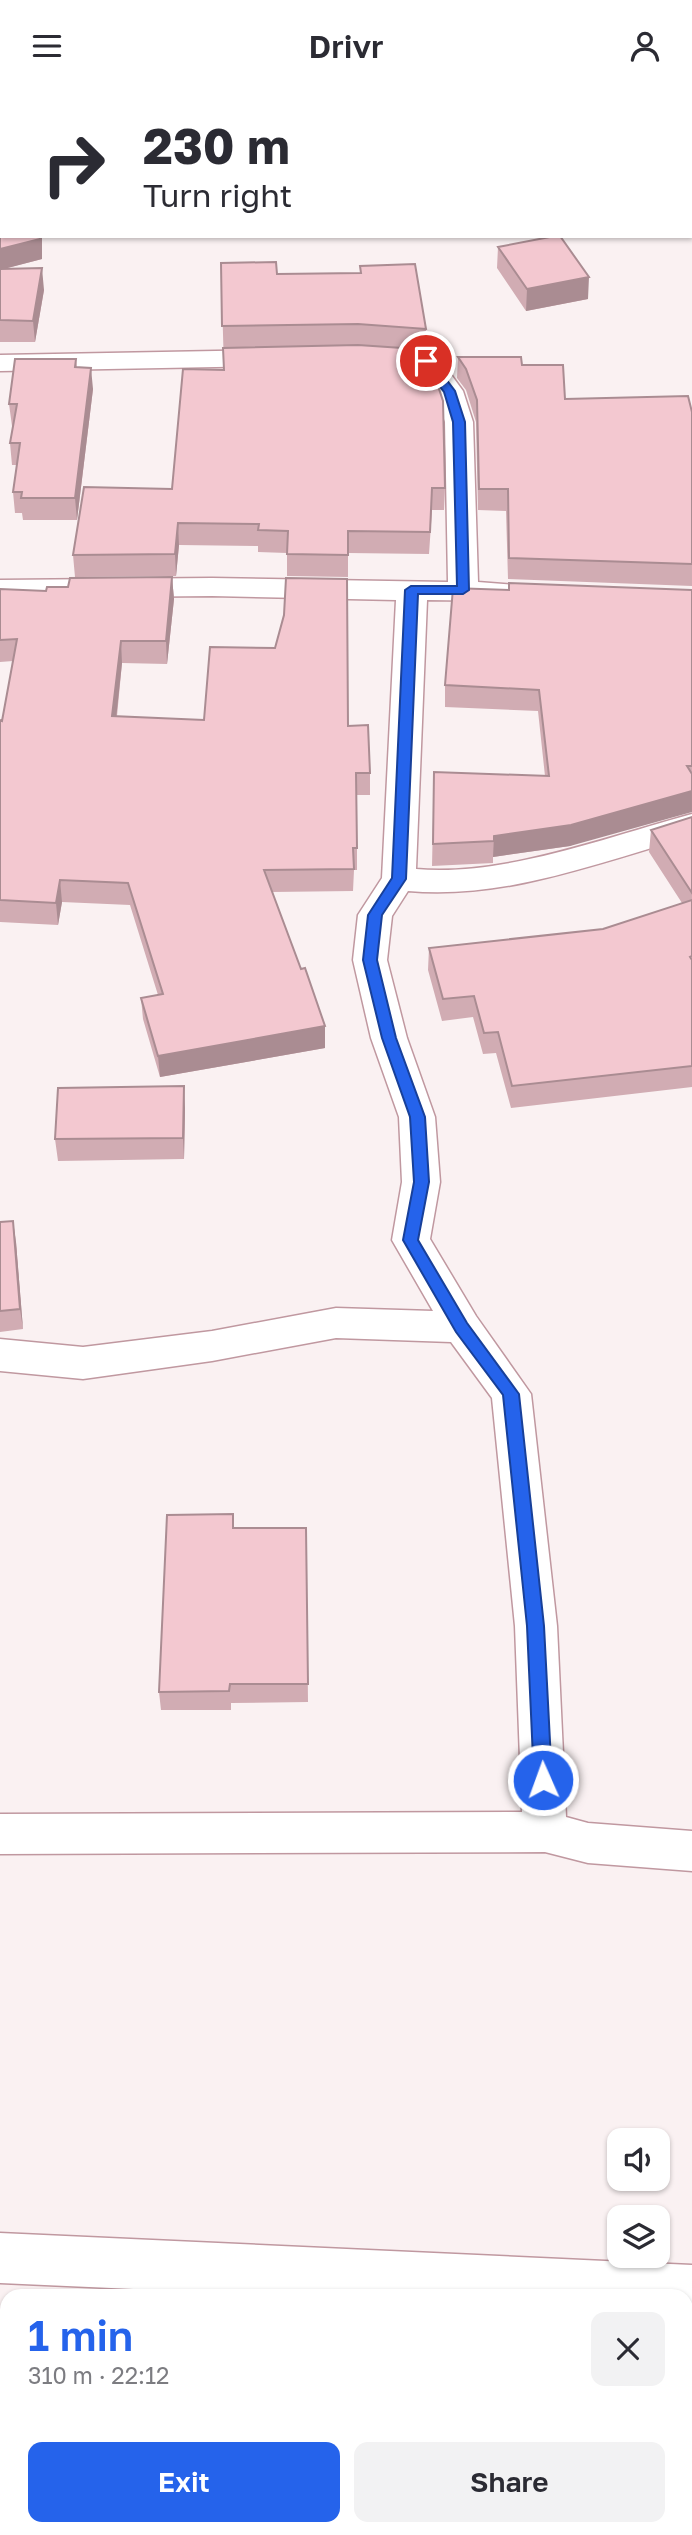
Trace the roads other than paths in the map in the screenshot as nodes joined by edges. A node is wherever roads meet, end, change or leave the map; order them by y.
1 (344, 356) edge
2 (303, 357) edge
3 (0, 363) edge
4 (411, 590) junction
5 (463, 590) junction
6 (530, 593) edge
7 (2, 598) edge
8 (692, 825) edge
9 (399, 879) junction
10 (461, 1328) junction
11 (0, 1355) edge
12 (545, 1832) junction
13 (0, 1834) edge
14 (692, 1851) edge
15 (0, 2258) edge
16 (670, 2289) edge

1 - 5 main road
2 - 3 main road
4 - 5 main road
4 - 7 main road
4 - 9 main road
5 - 6 main road
8 - 9 main road
9 - 10 main road
10 - 11 main road
10 - 12 main road
12 - 13 main road
12 - 14 main road
15 - 16 main road

